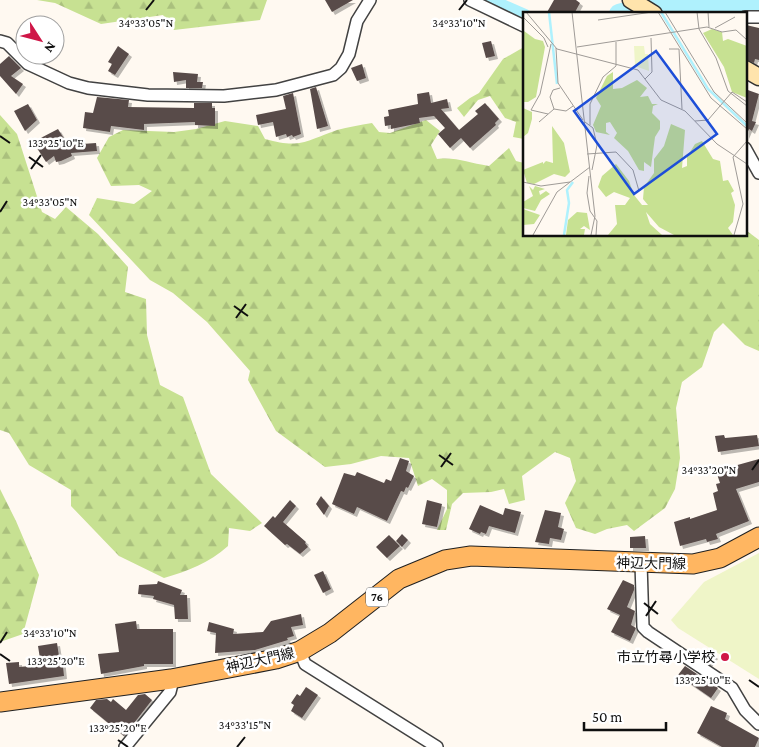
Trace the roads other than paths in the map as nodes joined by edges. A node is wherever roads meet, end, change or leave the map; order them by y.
1 (370, 0) edge
2 (470, 0) edge
3 (746, 17) edge
4 (759, 17) edge
5 (523, 26) edge
6 (0, 41) edge
7 (746, 70) edge
8 (759, 77) edge
9 (746, 150) edge
10 (759, 173) edge
11 (759, 537) edge
12 (641, 563) junction
13 (300, 651) junction
14 (172, 679) junction
15 (0, 702) edge
16 (759, 724) edge
17 (125, 747) edge
18 (437, 747) edge

1 - 6 street
2 - 5 street
3 - 4 street
7 - 8 main road
9 - 10 street
11 - 12 main road, 神辺大門線 / 76
12 - 13 main road, 神辺大門線 / 76
12 - 16 street
13 - 14 main road, 神辺大門線 / 76
13 - 18 street
14 - 15 main road, 神辺大門線 / 76
14 - 17 street

